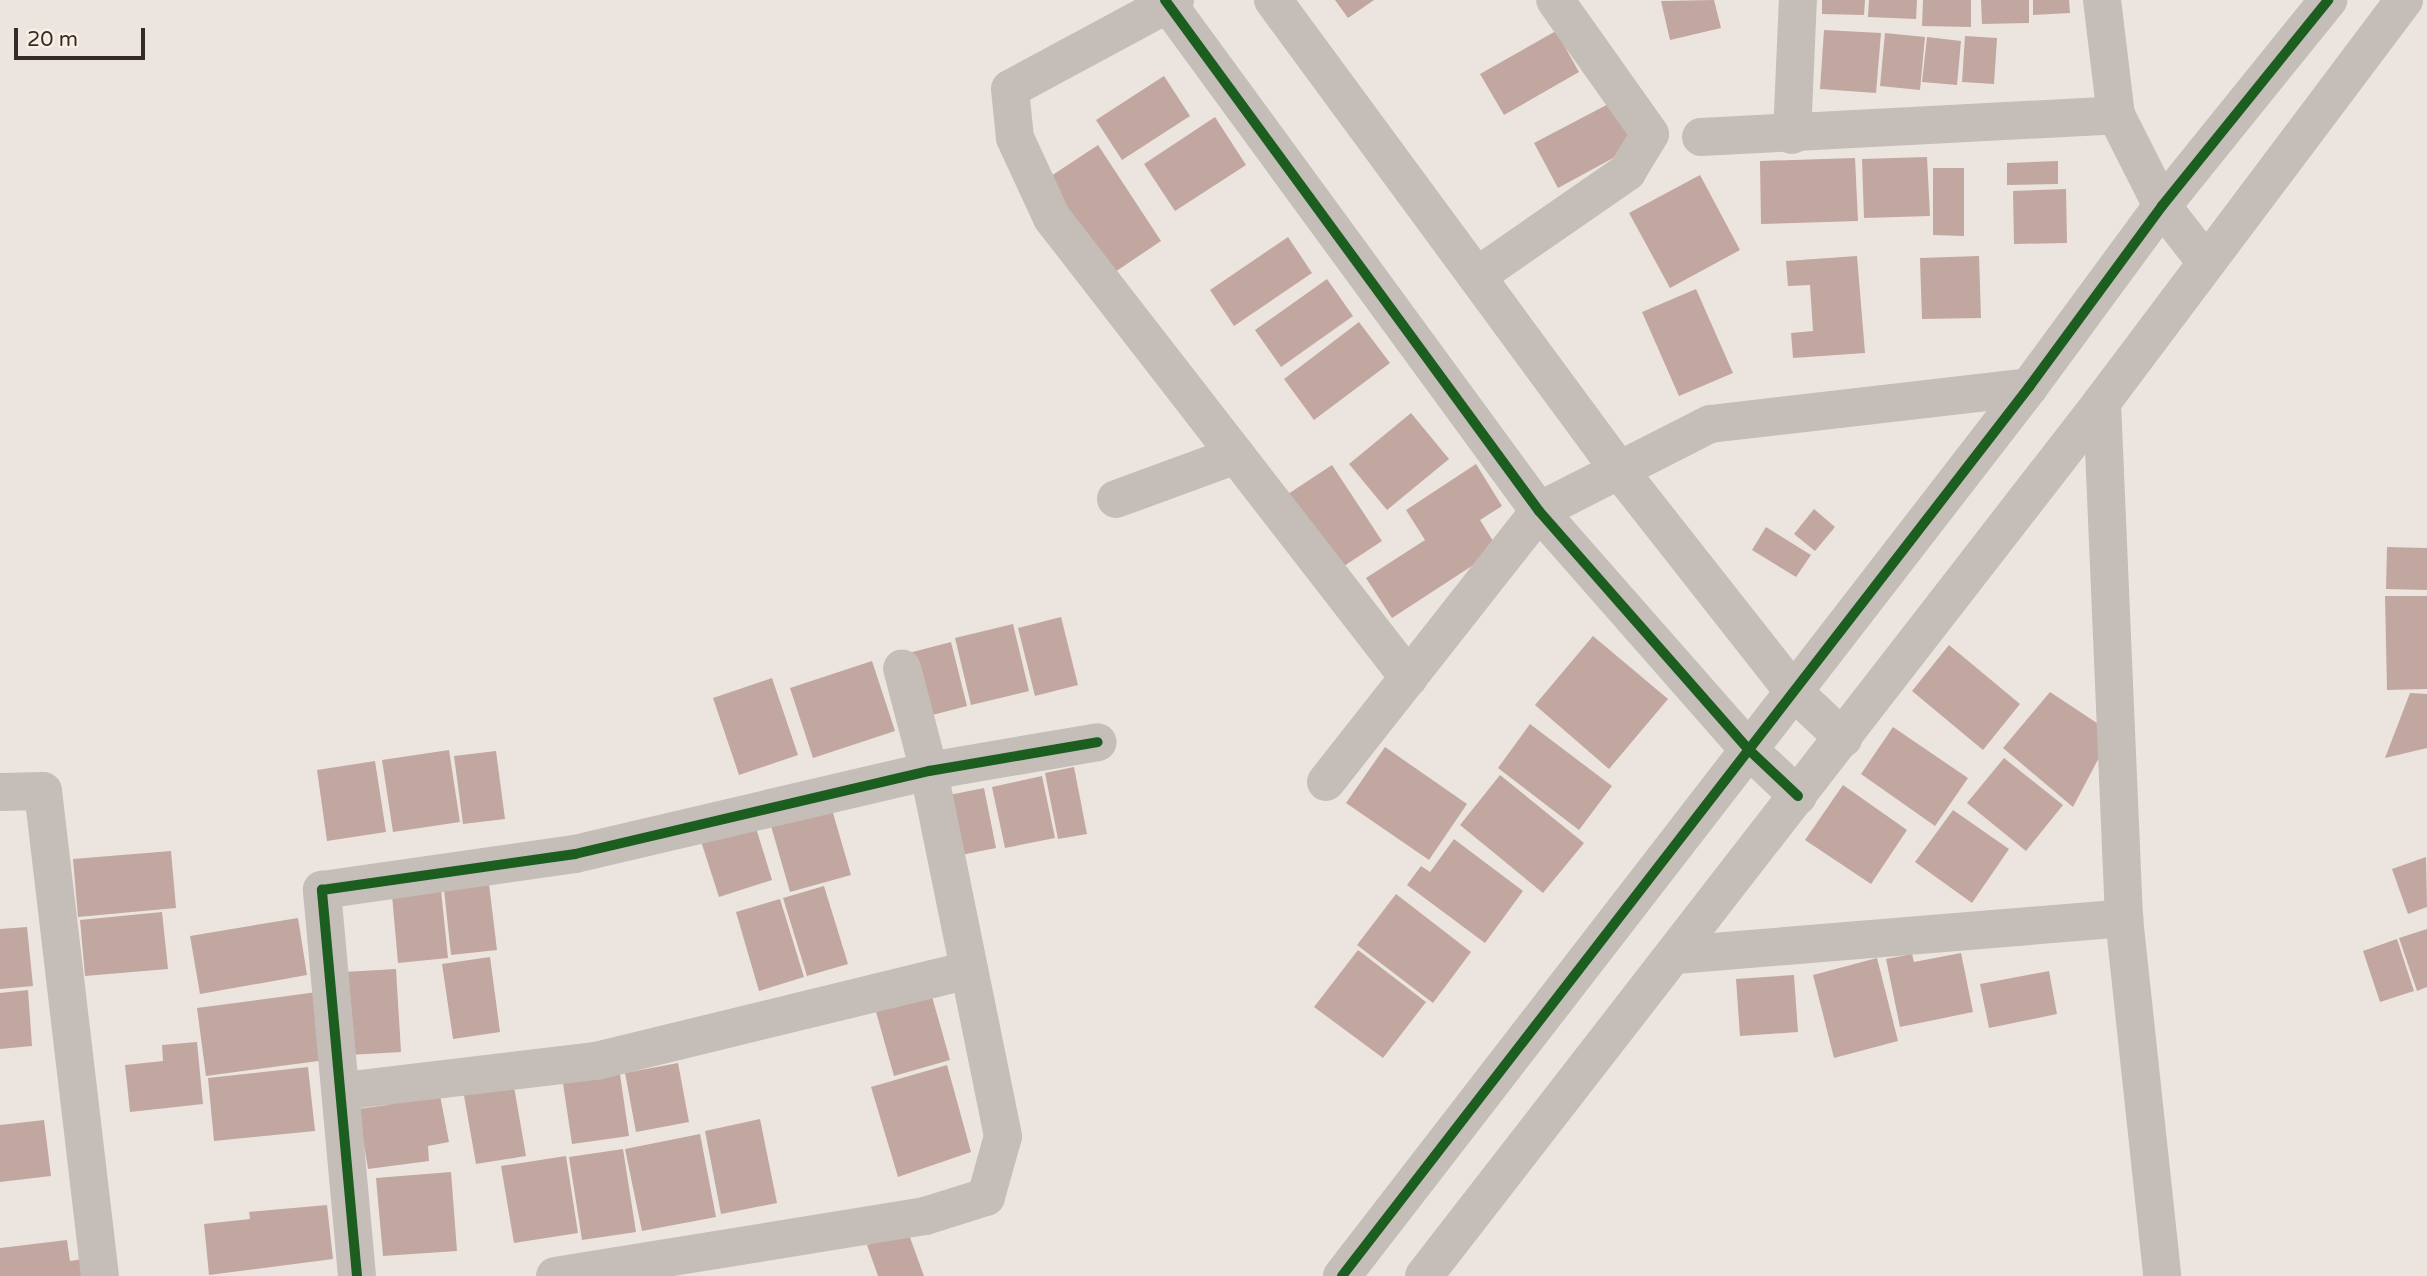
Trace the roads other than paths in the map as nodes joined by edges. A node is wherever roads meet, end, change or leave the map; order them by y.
1 (1273, 0) edge
2 (1555, 0) edge
3 (1798, 0) edge
4 (2102, 0) edge
5 (2328, 0) edge
6 (2404, 0) edge
7 (1170, 1) edge
8 (2116, 115) junction
9 (1792, 135) junction
10 (1701, 137) dead end
11 (2162, 206) junction
12 (2205, 261) junction
13 (1476, 276) junction
14 (2029, 387) junction
15 (2102, 402) junction
16 (1236, 455) junction
17 (1619, 470) junction
18 (1116, 499) dead end
19 (1539, 510) junction
20 (902, 668) dead end
21 (1409, 678) junction
22 (1794, 691) junction
23 (1843, 738) junction
24 (1098, 743) dead end
25 (1747, 748) junction
26 (929, 771) junction
27 (1326, 782) dead end
28 (0, 792) edge
29 (1798, 796) junction
30 (2124, 918) junction
31 (1676, 955) junction
32 (969, 970) junction
33 (343, 1091) junction
34 (100, 1276) edge
35 (357, 1276) edge
36 (555, 1276) edge
37 (1342, 1276) edge
38 (1424, 1276) edge
39 (2162, 1276) edge

1 - 13 street
2 - 13 street
3 - 9 street
4 - 8 street
5 - 11 street
6 - 12 street
7 - 16 street
7 - 19 street
8 - 9 street
8 - 11 street
9 - 10 street
11 - 12 street
11 - 14 street
12 - 15 street
13 - 17 street
14 - 17 street
14 - 22 street
15 - 23 street
15 - 30 street
16 - 18 street
16 - 21 street
17 - 19 street
17 - 22 street
19 - 21 street
19 - 25 street
20 - 26 street
21 - 27 street
22 - 23 street
22 - 25 street
23 - 29 street
24 - 26 street
25 - 29 street
25 - 37 street
26 - 32 street
26 - 33 street
28 - 34 street
29 - 31 street
30 - 31 street
30 - 39 street
31 - 38 street
32 - 33 street
32 - 36 street
33 - 35 street

